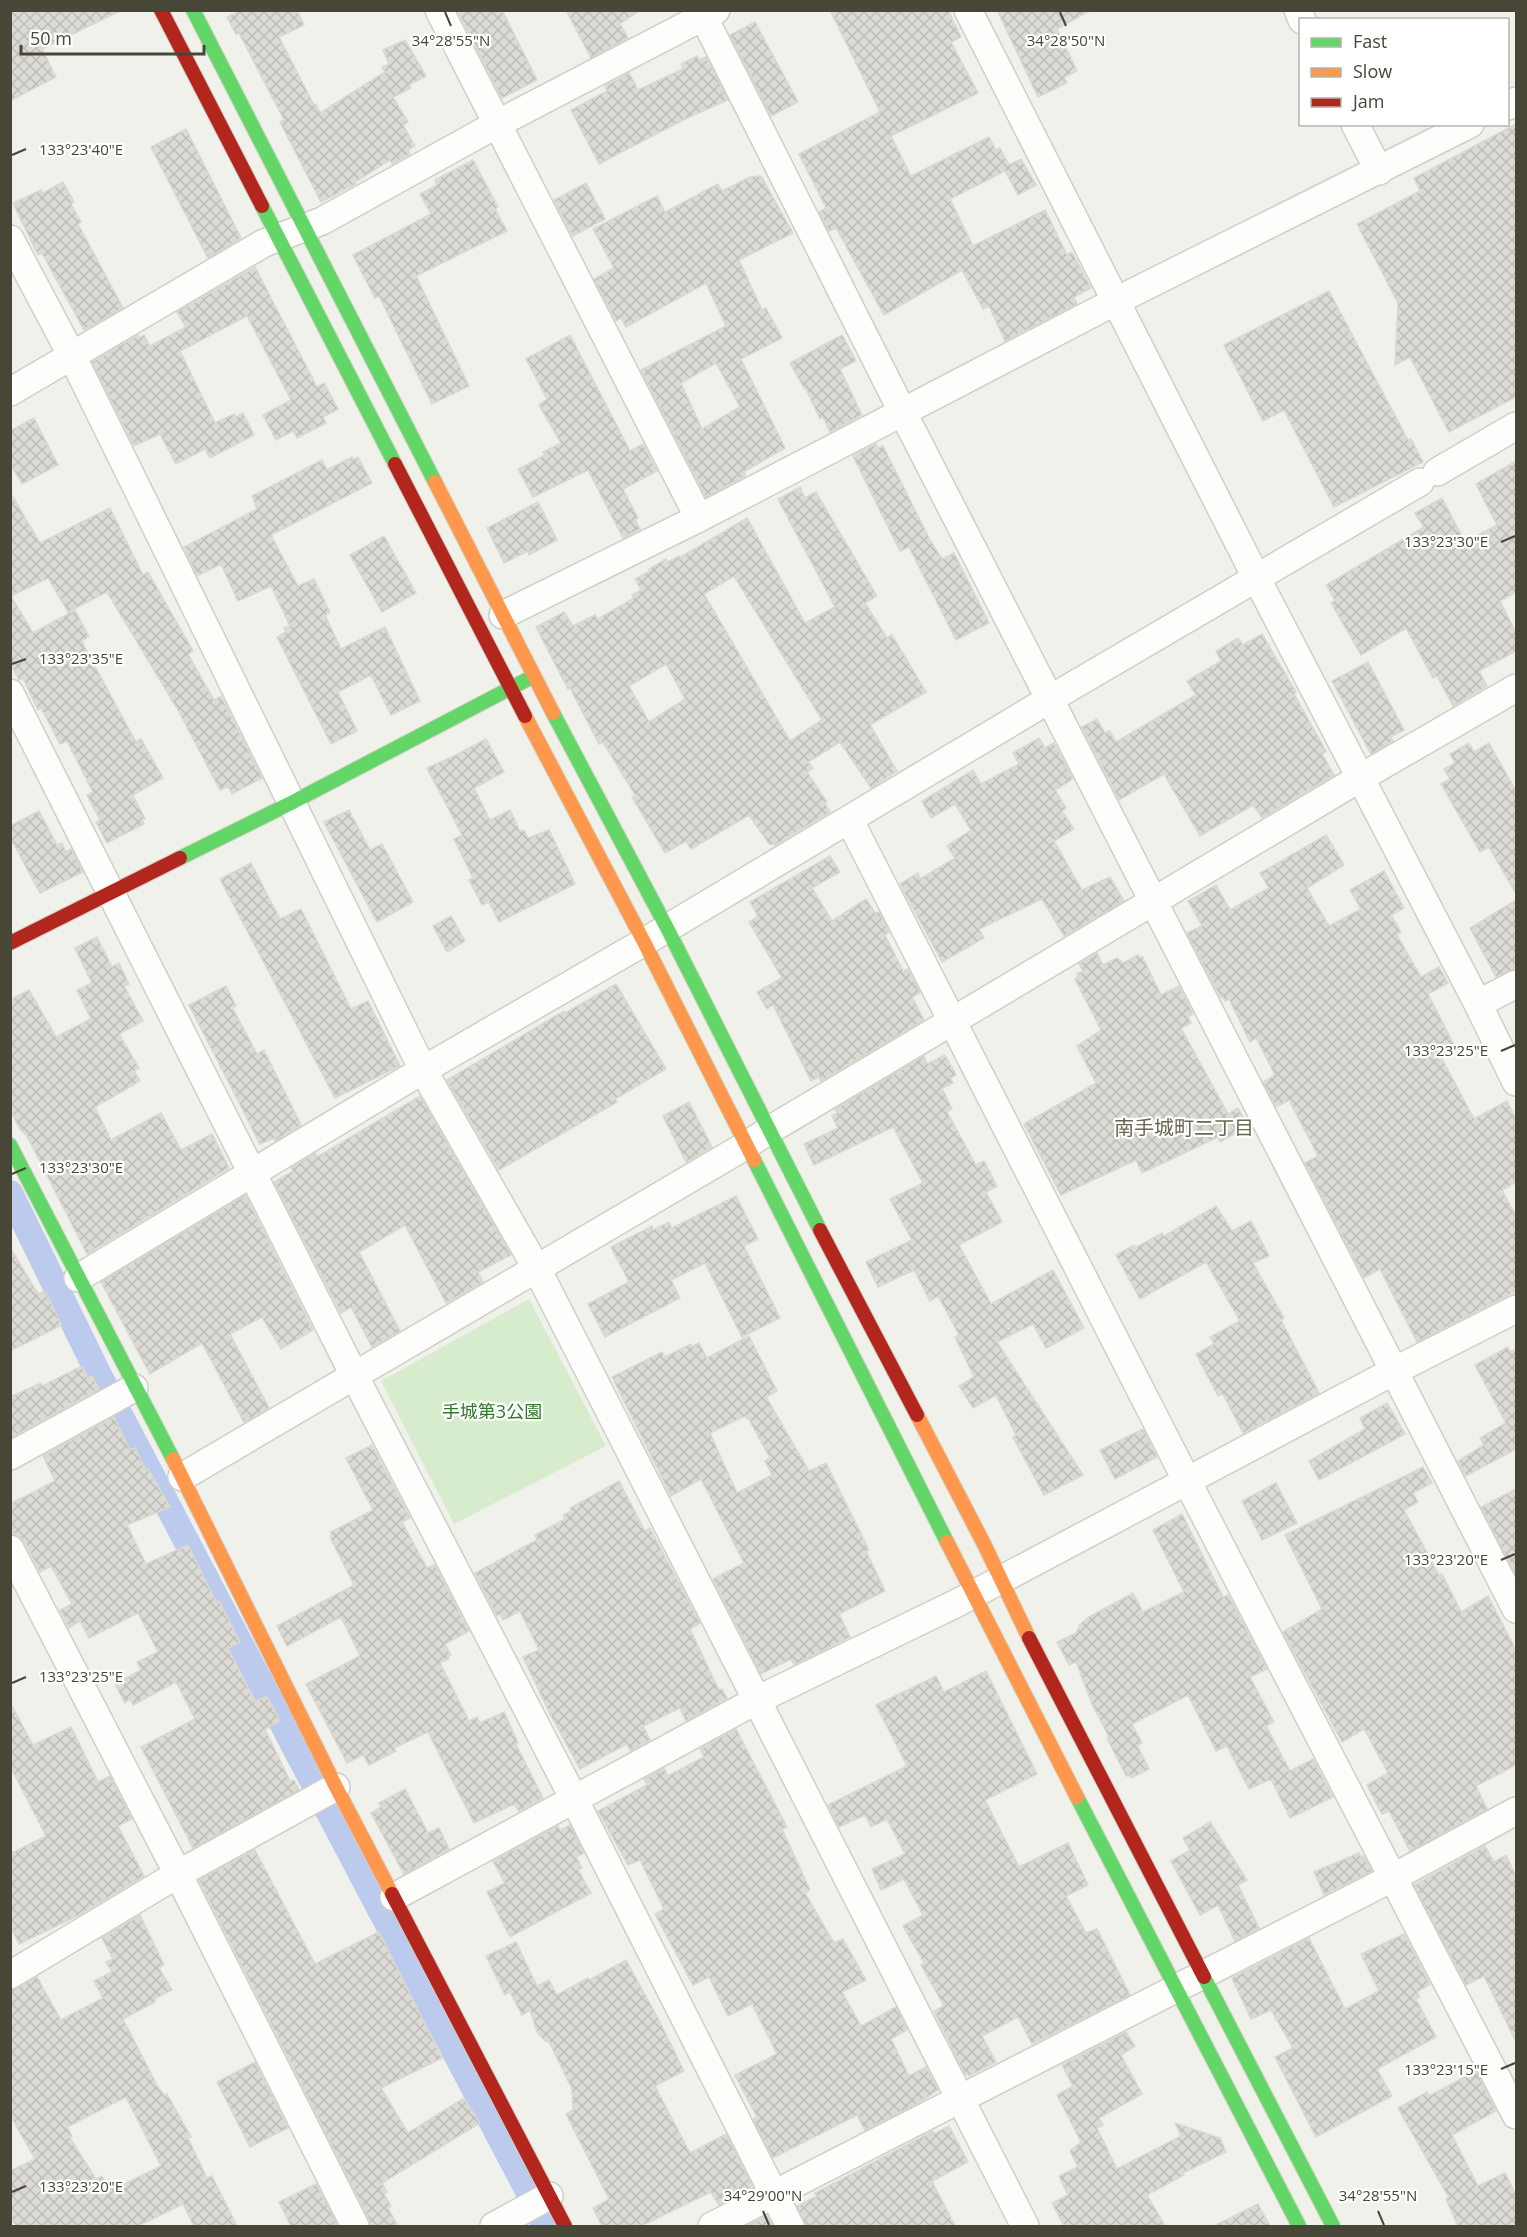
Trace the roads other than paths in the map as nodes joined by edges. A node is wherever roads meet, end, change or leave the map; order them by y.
1 (161, 10) edge
2 (193, 10) edge
3 (439, 10) edge
4 (968, 10) edge
5 (707, 13) edge
6 (497, 124) junction
7 (1356, 126) edge
8 (1466, 126) edge
9 (1379, 171) junction
10 (305, 229) junction
11 (278, 239) junction
12 (10, 240) edge
13 (1116, 301) junction
14 (72, 356) junction
15 (10, 392) edge
16 (903, 411) junction
17 (1516, 426) edge
18 (699, 518) junction
19 (1257, 579) junction
20 (503, 615) junction
21 (534, 676) junction
22 (510, 688) junction
23 (1516, 688) edge
24 (10, 693) edge
25 (1050, 699) junction
26 (1360, 778) junction
27 (293, 802) junction
28 (850, 820) junction
29 (112, 892) junction
30 (1154, 902) junction
31 (667, 928) junction
32 (644, 942) junction
33 (10, 943) edge
34 (1516, 984) edge
35 (1478, 1004) junction
36 (951, 1020) junction
37 (423, 1070) junction
38 (1516, 1082) edge
39 (768, 1131) junction
40 (10, 1145) edge
41 (745, 1146) junction
42 (253, 1172) junction
43 (537, 1269) junction
44 (78, 1278) junction
45 (1516, 1309) edge
46 (1394, 1371) junction
47 (354, 1375) junction
48 (134, 1388) junction
49 (10, 1456) edge
50 (182, 1477) junction
51 (1187, 1481) junction
52 (10, 1549) edge
53 (1001, 1579) junction
54 (973, 1594) junction
55 (1516, 1609) edge
56 (758, 1700) junction
57 (336, 1787) junction
58 (574, 1799) junction
59 (1516, 1811) edge
60 (178, 1874) junction
61 (1394, 1877) junction
62 (394, 1897) junction
63 (10, 1975) edge
64 (1203, 1975) junction
65 (1175, 1990) junction
66 (960, 2101) junction
67 (1516, 2115) edge
68 (549, 2196) junction
69 (774, 2196) junction
70 (355, 2226) edge
71 (494, 2226) edge
72 (565, 2226) edge
73 (712, 2226) edge
74 (790, 2226) edge
75 (1025, 2226) edge
76 (1299, 2226) edge
77 (1332, 2226) edge

1 - 11 street
2 - 10 street
3 - 6 street
4 - 13 street
5 - 6 street
5 - 16 street
6 - 10 street
6 - 18 street
7 - 9 street
8 - 9 street
9 - 13 street
10 - 11 street
10 - 20 street
11 - 14 street
11 - 22 street
12 - 14 street
13 - 16 street
13 - 19 street
14 - 15 street
14 - 27 street
16 - 18 street
16 - 25 street
17 - 19 street
18 - 20 street
19 - 25 street
19 - 26 street
20 - 21 street
21 - 22 street
21 - 31 street
22 - 27 street
22 - 32 street
23 - 26 street
24 - 29 street
25 - 28 street
25 - 30 street
26 - 30 street
26 - 35 street
27 - 29 street
27 - 37 street
28 - 31 street
28 - 36 street
29 - 33 street
29 - 42 street
30 - 36 street
30 - 46 street
31 - 32 street
31 - 39 street
32 - 37 street
32 - 41 street
34 - 35 street
35 - 38 street
36 - 39 street
36 - 51 street
37 - 42 street
37 - 43 street
39 - 41 street
39 - 53 street
40 - 44 street
41 - 43 street
41 - 54 street
42 - 44 street
42 - 47 street
43 - 47 street
43 - 56 street
44 - 48 street
45 - 46 street
46 - 51 street
46 - 55 street
47 - 50 street
47 - 58 street
48 - 49 street
48 - 50 street
50 - 57 street
51 - 53 street
51 - 61 street
52 - 60 street
53 - 54 street
53 - 64 street
54 - 56 street
54 - 65 street
56 - 58 street
56 - 66 street
57 - 60 street
57 - 62 street
58 - 62 street
58 - 69 street
59 - 61 street
60 - 63 street
60 - 70 street
61 - 64 street
61 - 67 street
62 - 68 street
64 - 65 street
64 - 77 street
65 - 66 street
65 - 76 street
66 - 69 street
66 - 75 street
68 - 71 street
68 - 72 street
69 - 73 street
69 - 74 street

